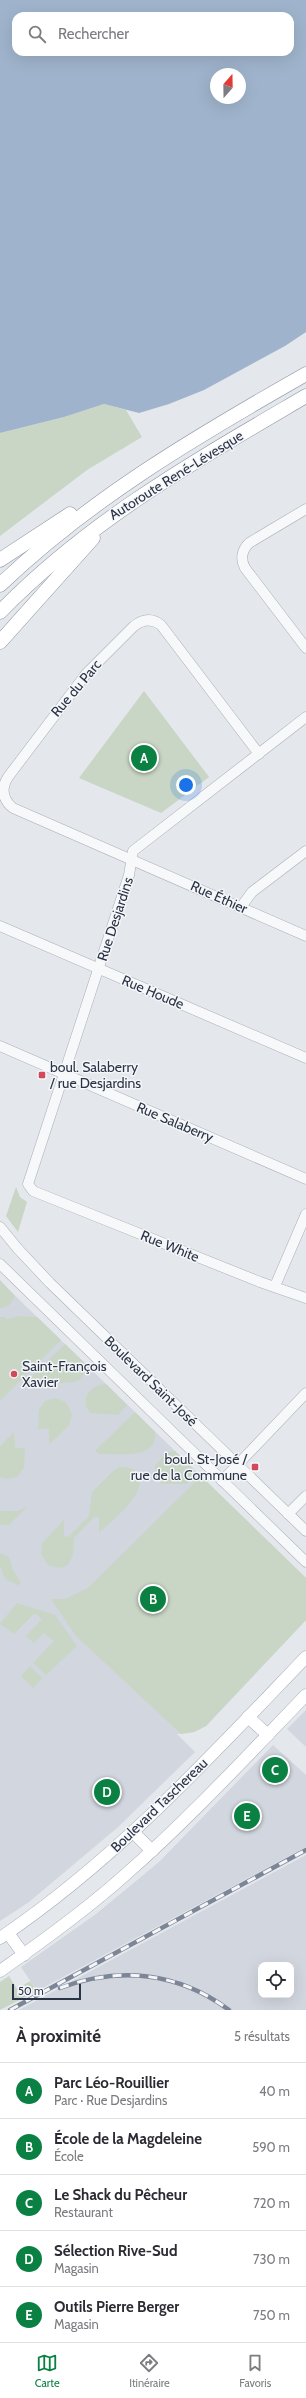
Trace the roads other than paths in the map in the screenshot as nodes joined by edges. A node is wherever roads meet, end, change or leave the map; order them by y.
1 (306, 374) edge
2 (306, 396) edge
3 (154, 463) junction
4 (306, 509) edge
5 (119, 510) junction
6 (0, 560) edge
7 (0, 585) edge
8 (0, 612) edge
9 (0, 642) edge
10 (306, 648) edge
11 (306, 717) edge
12 (259, 754) junction
13 (306, 851) edge
14 (132, 860) junction
15 (241, 907) junction
16 (0, 926) edge
17 (306, 936) edge
18 (99, 969) junction
19 (0, 1046) edge
20 (306, 1058) edge
21 (64, 1074) junction
22 (306, 1179) edge
23 (35, 1192) joint
24 (306, 1214) edge
25 (0, 1227) edge
26 (0, 1264) edge
27 (275, 1286) junction
28 (306, 1298) edge
29 (306, 1393) edge
30 (237, 1464) junction
31 (222, 1481) junction
32 (306, 1496) edge
33 (288, 1514) junction
34 (306, 1531) edge
35 (306, 1562) edge
36 (306, 1656) edge
37 (306, 1695) edge
38 (248, 1717) junction
39 (268, 1734) junction
40 (133, 1832) junction
41 (152, 1851) junction
42 (4, 1936) edge
43 (24, 1955) junction
44 (0, 1971) edge

1 - 3 highway, Autoroute René-Lévesque
2 - 5 highway, Autoroute René-Lévesque
3 - 6 highway
3 - 7 highway, Autoroute René-Lévesque
4 - 10 street
5 - 8 highway, Autoroute René-Lévesque
5 - 9 highway
11 - 12 street, Rue Desjardins
12 - 14 street, Rue Desjardins
12 - 14 street, Rue du Parc
13 - 15 street
14 - 15 street, Rue Éthier
14 - 18 street, Rue Desjardins
15 - 17 street, Rue Éthier
16 - 18 street, Rue Houde
18 - 20 street, Rue Houde
18 - 21 street, Rue Desjardins
19 - 21 street, Rue Salaberry
21 - 22 street, Rue Salaberry
21 - 23 street, Rue Desjardins
23 - 27 street, Rue White
24 - 27 street
25 - 30 street, Boulevard Saint-José
26 - 31 street, Boulevard Saint-José
27 - 28 street, Rue White
29 - 30 street
30 - 31 street
30 - 33 street, Boulevard Saint-José
31 - 35 street, Boulevard Saint-José
32 - 33 street
33 - 34 street, Boulevard Saint-José
36 - 38 main road, Boulevard Taschereau
37 - 39 main road, Boulevard Taschereau
38 - 39 main road
38 - 40 main road, Boulevard Taschereau
39 - 41 main road, Boulevard Taschereau
40 - 41 main road
40 - 42 main road, Boulevard Taschereau
41 - 43 main road, Boulevard Taschereau
42 - 43 main road
43 - 44 main road, Boulevard Taschereau

